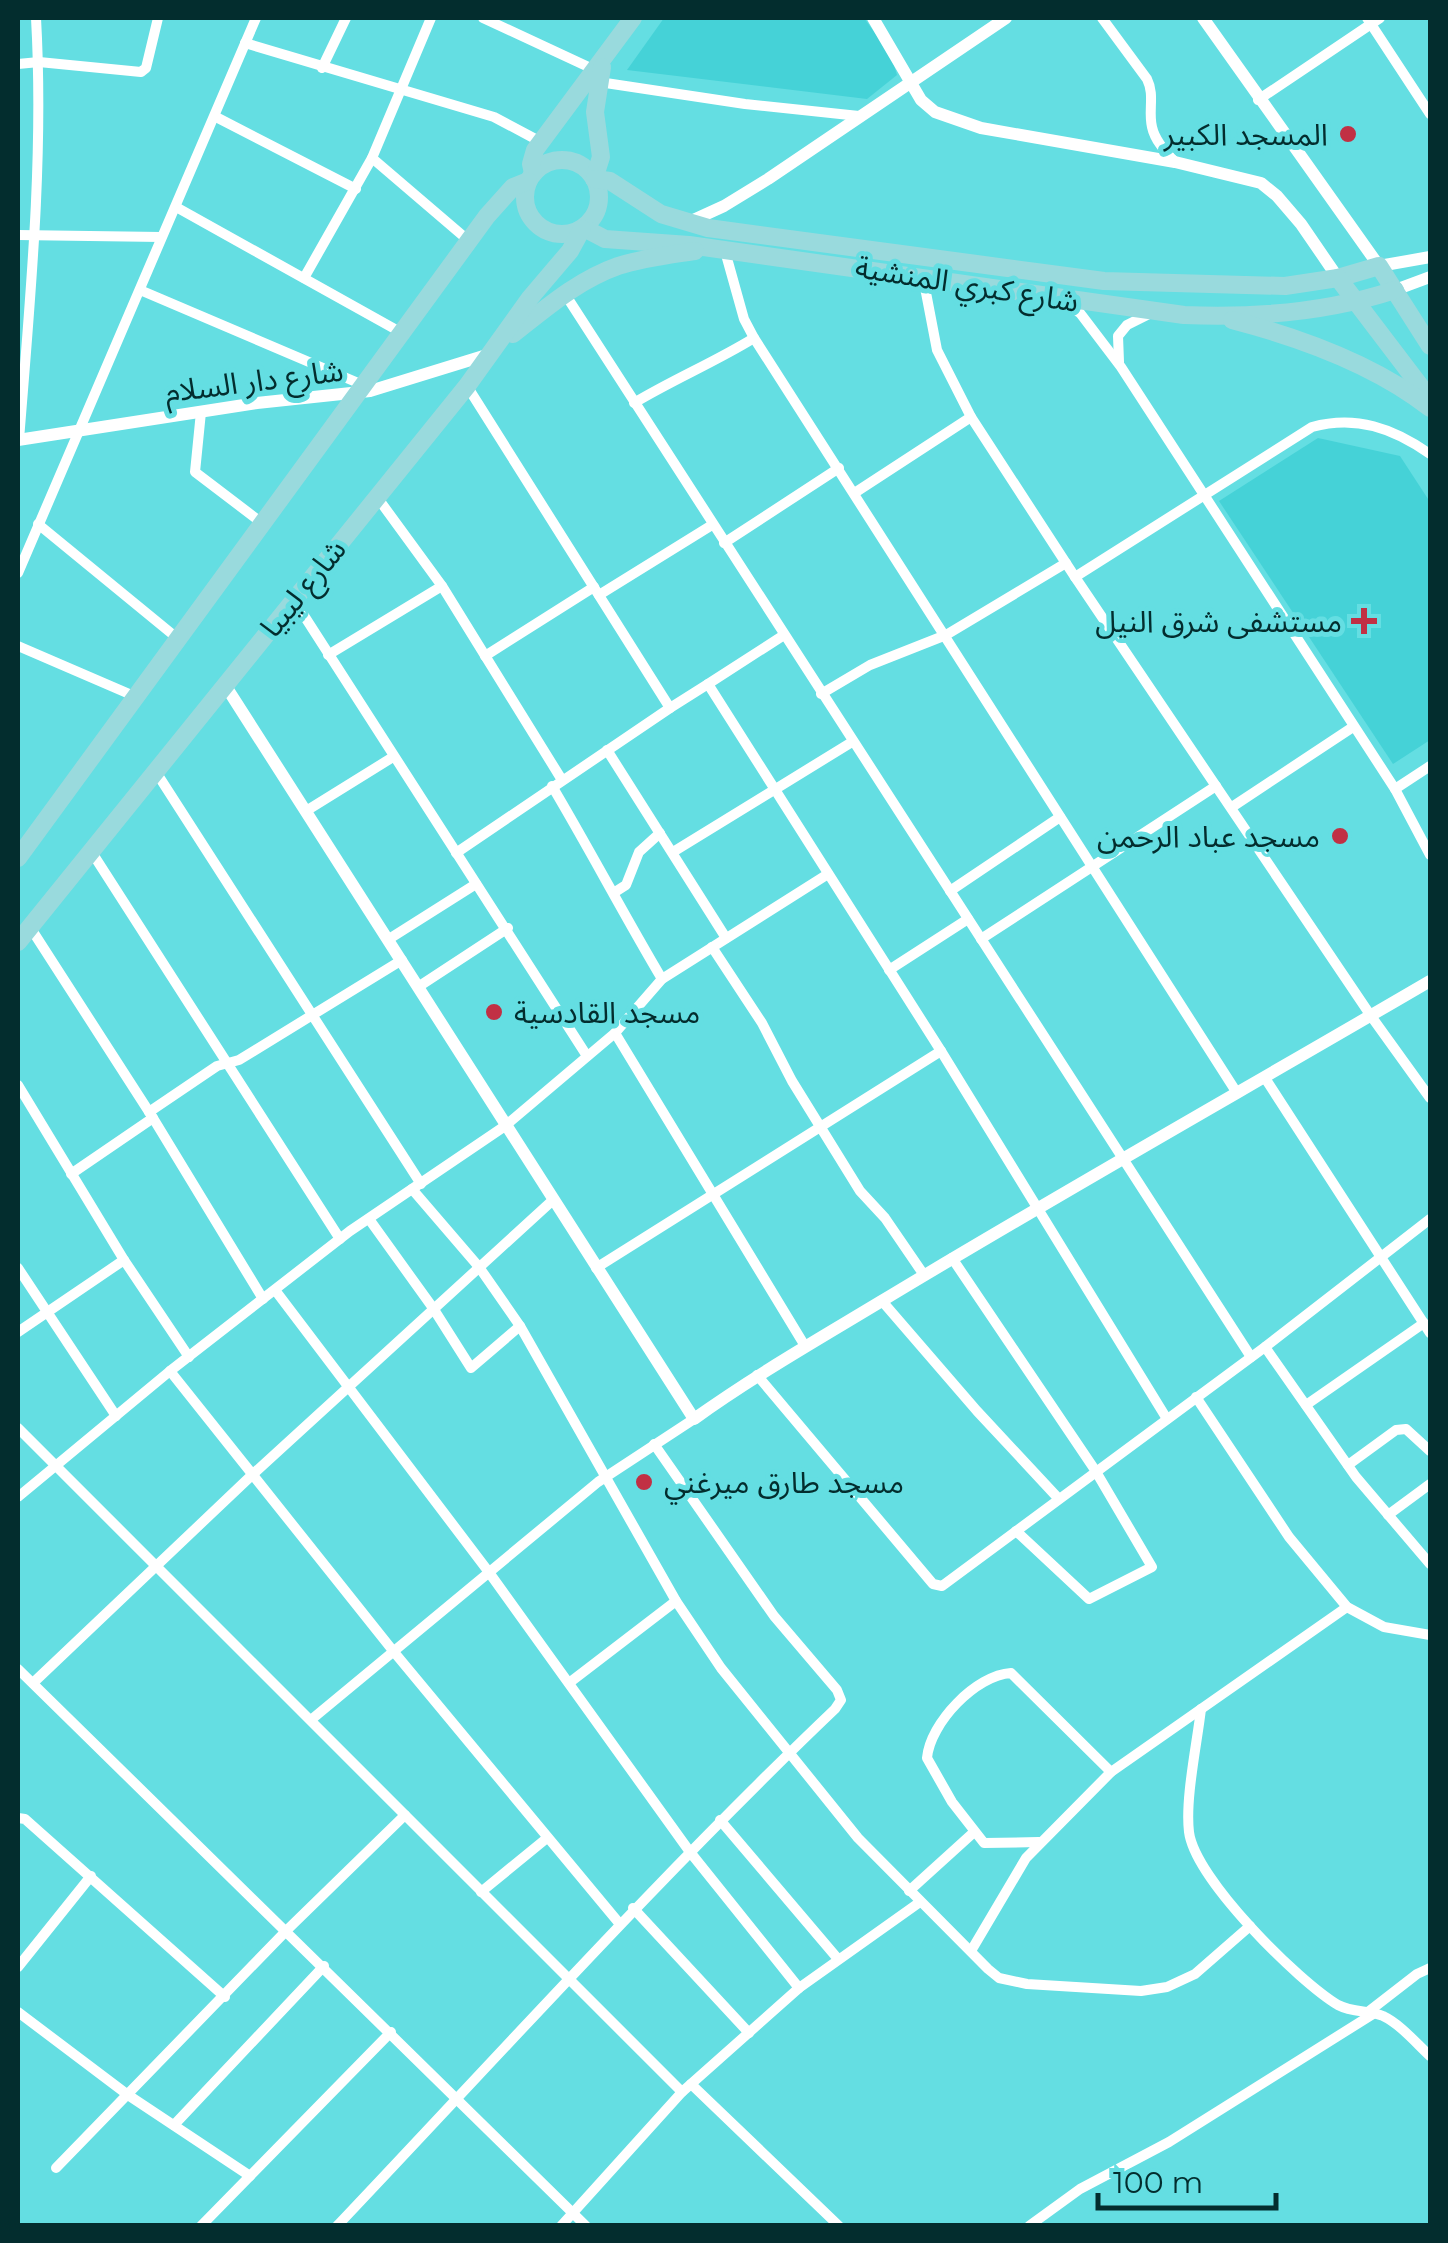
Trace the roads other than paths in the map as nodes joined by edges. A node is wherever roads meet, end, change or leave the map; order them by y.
1 (36, 18) edge
2 (158, 18) edge
3 (256, 18) edge
4 (346, 18) edge
5 (431, 18) edge
6 (483, 18) edge
7 (633, 18) edge
8 (873, 18) edge
9 (1006, 18) edge
10 (1102, 18) edge
11 (1202, 18) edge
12 (1372, 20) edge
13 (246, 44) junction
14 (39, 62) junction
15 (18, 64) edge
16 (322, 68) junction
17 (599, 70) junction
18 (912, 82) junction
19 (402, 92) junction
20 (1258, 100) junction
21 (1430, 114) edge
22 (216, 116) junction
23 (859, 116) junction
24 (540, 142) junction
25 (372, 158) junction
26 (1175, 162) junction
27 (530, 177) junction
28 (595, 179) junction
29 (356, 188) junction
30 (176, 206) junction
31 (687, 223) junction
32 (583, 228) junction
33 (34, 234) junction
34 (18, 235) edge
35 (161, 237) junction
36 (469, 241) junction
37 (705, 248) junction
38 (725, 251) junction
39 (1430, 257) edge
40 (1379, 266) junction
41 (924, 277) junction
42 (1430, 277) edge
43 (304, 278) junction
44 (1338, 278) junction
45 (140, 290) junction
46 (1394, 290) junction
47 (565, 294) junction
48 (1058, 298) junction
49 (1354, 303) junction
50 (1154, 312) junction
51 (1222, 317) junction
52 (402, 333) junction
53 (754, 338) junction
54 (1430, 346) edge
55 (495, 350) junction
56 (1120, 367) junction
57 (468, 386) junction
58 (360, 389) junction
59 (1430, 399) edge
60 (634, 403) junction
61 (1430, 408) edge
62 (200, 412) junction
63 (971, 416) junction
64 (78, 432) junction
65 (18, 440) edge
66 (1430, 454) edge
67 (840, 468) junction
68 (856, 492) junction
69 (1202, 494) junction
70 (377, 497) junction
71 (38, 524) junction
72 (262, 524) junction
73 (712, 526) junction
74 (724, 543) junction
75 (1066, 562) junction
76 (18, 573) edge
77 (1075, 577) junction
78 (442, 586) junction
79 (596, 591) junction
80 (294, 600) junction
81 (946, 634) junction
82 (784, 635) junction
83 (178, 638) junction
84 (18, 646) edge
85 (328, 656) junction
86 (485, 656) junction
87 (708, 684) junction
88 (225, 685) junction
89 (822, 694) junction
90 (134, 696) junction
91 (670, 708) junction
92 (1354, 727) junction
93 (852, 742) junction
94 (607, 750) junction
95 (393, 757) junction
96 (1430, 766) edge
97 (156, 772) junction
98 (557, 783) junction
99 (1216, 786) junction
100 (775, 789) junction
101 (1395, 790) junction
102 (1232, 807) junction
103 (306, 810) junction
104 (1060, 817) junction
105 (660, 833) junction
106 (91, 851) junction
107 (456, 852) junction
108 (672, 852) junction
109 (1430, 855) edge
110 (18, 858) edge
111 (1093, 868) junction
112 (828, 874) junction
113 (476, 884) junction
114 (950, 890) junction
115 (615, 892) junction
116 (968, 920) junction
117 (508, 928) junction
118 (24, 934) edge
119 (726, 938) junction
120 (389, 939) junction
121 (981, 939) junction
122 (712, 946) junction
123 (402, 960) junction
124 (889, 970) junction
125 (662, 978) junction
126 (1430, 981) edge
127 (418, 987) junction
128 (1371, 1016) junction
129 (313, 1017) junction
130 (615, 1034) junction
131 (940, 1051) junction
132 (587, 1056) junction
133 (227, 1064) junction
134 (1265, 1078) junction
135 (18, 1086) edge
136 (1237, 1093) junction
137 (1430, 1098) edge
138 (151, 1115) junction
139 (506, 1126) junction
140 (818, 1126) junction
141 (1122, 1156) junction
142 (72, 1174) junction
143 (416, 1187) junction
144 (713, 1195) junction
145 (552, 1200) junction
146 (1036, 1208) junction
147 (369, 1219) junction
148 (1430, 1219) edge
149 (340, 1239) junction
150 (952, 1258) junction
151 (124, 1260) junction
152 (1382, 1260) junction
153 (478, 1267) junction
154 (18, 1268) edge
155 (596, 1268) junction
156 (924, 1274) junction
157 (275, 1290) junction
158 (263, 1299) junction
159 (882, 1301) junction
160 (434, 1308) junction
161 (47, 1313) junction
162 (520, 1326) junction
163 (1427, 1328) edge
164 (18, 1332) edge
165 (806, 1346) junction
166 (1265, 1347) junction
167 (189, 1357) junction
168 (1251, 1357) junction
169 (170, 1371) junction
170 (756, 1375) junction
171 (350, 1387) junction
172 (1196, 1397) junction
173 (1306, 1405) junction
174 (116, 1416) junction
175 (1167, 1418) junction
176 (694, 1419) junction
177 (18, 1428) edge
178 (654, 1444) junction
179 (1430, 1452) edge
180 (1348, 1465) junction
181 (57, 1466) junction
182 (1095, 1470) junction
183 (252, 1475) junction
184 (607, 1475) junction
185 (1430, 1484) edge
186 (18, 1497) edge
187 (1058, 1498) junction
188 (1388, 1514) junction
189 (1016, 1530) junction
190 (1430, 1564) edge
191 (156, 1565) junction
192 (488, 1571) junction
193 (676, 1601) junction
194 (1347, 1607) junction
195 (1430, 1635) edge
196 (394, 1652) junction
197 (18, 1669) edge
198 (569, 1682) junction
199 (33, 1683) junction
200 (1201, 1710) junction
201 (312, 1720) junction
202 (788, 1754) junction
203 (1111, 1772) junction
204 (405, 1815) junction
205 (18, 1818) edge
206 (720, 1820) junction
207 (974, 1833) junction
208 (547, 1838) junction
209 (1039, 1842) junction
210 (690, 1852) junction
211 (91, 1876) junction
212 (908, 1890) junction
213 (481, 1892) junction
214 (920, 1902) junction
215 (634, 1908) junction
216 (619, 1923) junction
217 (1250, 1926) junction
218 (287, 1930) junction
219 (971, 1951) junction
220 (838, 1959) junction
221 (18, 1966) edge
222 (324, 1966) junction
223 (1430, 1968) edge
224 (568, 1979) junction
225 (799, 1988) junction
226 (225, 1996) junction
227 (18, 2012) edge
228 (1371, 2013) junction
229 (391, 2032) junction
230 (749, 2033) junction
231 (1430, 2056) edge
232 (686, 2088) junction
233 (128, 2095) junction
234 (459, 2098) junction
235 (174, 2126) junction
236 (56, 2168) dead end
237 (250, 2176) junction
238 (575, 2211) junction
239 (201, 2226) edge
240 (337, 2226) edge
241 (561, 2226) edge
242 (586, 2226) edge
243 (838, 2226) edge
244 (1029, 2226) edge

1 - 14 street
2 - 14 street
3 - 13 street
4 - 16 street
5 - 19 street
6 - 17 street
7 - 17 main road
8 - 18 street
9 - 18 street
10 - 26 street
11 - 20 street
12 - 20 street
12 - 21 street
13 - 16 street
13 - 22 street
14 - 15 street
14 - 33 street
16 - 19 street
17 - 23 street
17 - 24 main road
17 - 28 main road
18 - 23 street
18 - 26 street
19 - 24 street
19 - 25 street
20 - 40 street
22 - 29 street
22 - 30 street
23 - 31 street
24 - 27 main road
25 - 29 street
25 - 36 street
26 - 44 street
27 - 28 main road
27 - 32 main road
27 - 36 main road
28 - 31 main road, شارع كبري المنشية
28 - 32 main road
29 - 43 street
30 - 35 street
30 - 43 street
31 - 44 main road, شارع كبري المنشية
32 - 37 main road, شارع كبري المنشية
32 - 55 main road, شارع ليبيا
33 - 34 street
33 - 35 street
33 - 65 street
35 - 45 street
36 - 52 main road
37 - 38 main road, شارع كبري المنشية
37 - 47 main road
38 - 41 main road, شارع كبري المنشية
38 - 53 street
39 - 40 street
40 - 44 main road, شارع كبري المنشية
40 - 46 main road
41 - 48 main road, شارع كبري المنشية
41 - 63 street
42 - 46 street
43 - 52 street
44 - 49 main road
45 - 58 street
45 - 64 street
46 - 49 main road, شارع كبري المنشية
46 - 54 main road
47 - 55 main road
47 - 60 street
48 - 50 main road, شارع كبري المنشية
48 - 56 street
49 - 51 main road, شارع كبري المنشية
49 - 59 main road
50 - 51 main road, شارع كبري المنشية
50 - 56 street
51 - 61 main road
52 - 58 main road
53 - 60 street
53 - 67 street
55 - 57 main road, شارع ليبيا
55 - 58 street, شارع دار السلام
56 - 69 street
57 - 70 main road, شارع ليبيا
57 - 79 street
58 - 62 street, شارع دار السلام
58 - 72 main road
60 - 73 street
62 - 64 street, شارع دار السلام
62 - 72 street
63 - 68 street
63 - 75 street
64 - 65 street, شارع دار السلام
64 - 71 street
66 - 69 street
67 - 68 street
67 - 74 street
68 - 81 street
69 - 77 street
69 - 92 street
70 - 78 street
70 - 80 main road, شارع ليبيا
71 - 76 street
71 - 83 street
72 - 83 main road
73 - 74 street
73 - 79 street
74 - 82 street
75 - 77 street
75 - 81 street
77 - 99 street
78 - 85 street
78 - 86 street
79 - 86 street
79 - 91 street
80 - 85 street
80 - 88 main road, شارع ليبيا
81 - 89 street
81 - 104 street
82 - 87 street
82 - 89 street
83 - 90 main road
84 - 90 street
85 - 95 street
86 - 98 street
87 - 91 street
87 - 100 street
88 - 97 main road, شارع ليبيا
88 - 103 street
89 - 93 street
90 - 110 main road
91 - 94 street
92 - 101 street
92 - 102 street
93 - 100 street
93 - 114 street
94 - 98 street
94 - 105 street
95 - 103 street
95 - 107 street
96 - 101 street
97 - 106 main road, شارع ليبيا
97 - 129 street
98 - 107 street
98 - 115 street
99 - 102 street
99 - 111 street
100 - 108 street
100 - 112 street
101 - 109 street
102 - 128 street
103 - 120 street
104 - 111 street
104 - 114 street
105 - 108 street
105 - 115 street
106 - 118 main road, شارع ليبيا
106 - 133 street
107 - 113 street
108 - 119 street
111 - 121 street
111 - 136 street
112 - 119 street
112 - 124 street
113 - 117 street
113 - 120 street
114 - 116 street
115 - 125 street
116 - 121 street
116 - 124 street
117 - 127 street
117 - 132 street
118 - 138 street
119 - 122 street
120 - 123 street
121 - 141 street
122 - 125 street
122 - 140 street
123 - 127 street
123 - 129 street
124 - 131 street
125 - 130 street
126 - 128 street
127 - 139 street
128 - 134 street
128 - 137 street
129 - 133 street
129 - 143 street
130 - 132 street
130 - 144 street
131 - 140 street
131 - 146 street
132 - 139 street
133 - 138 street
133 - 149 street
134 - 136 street
134 - 152 street
135 - 142 street
136 - 141 street
138 - 142 street
138 - 158 street
139 - 143 street
139 - 145 street
140 - 144 street
140 - 156 street
141 - 146 street
141 - 168 street
142 - 151 street
143 - 147 street
143 - 153 street
144 - 155 street
144 - 165 street
145 - 153 street
145 - 155 street
146 - 150 street
146 - 175 street
147 - 149 street
147 - 160 street
148 - 152 street
149 - 157 street
150 - 156 street
150 - 182 street
151 - 161 street
151 - 167 street
152 - 163 street
152 - 166 street
153 - 160 street
153 - 162 street
154 - 161 street
155 - 176 street
156 - 159 street
157 - 158 street
157 - 171 street
158 - 167 street
159 - 165 street
159 - 187 street
160 - 162 street
160 - 171 street
161 - 164 street
161 - 174 street
162 - 184 street
163 - 173 street
165 - 170 street
166 - 168 street
166 - 173 street
167 - 169 street
168 - 172 street
169 - 174 street
169 - 183 street
170 - 176 street
170 - 189 street
171 - 183 street
171 - 192 street
172 - 175 street
172 - 194 street
173 - 180 street
174 - 181 street
175 - 182 street
176 - 178 street
177 - 181 street
178 - 184 street
178 - 202 street
179 - 180 street
180 - 188 street
181 - 186 street
181 - 191 street
182 - 187 street
182 - 189 street
183 - 191 street
183 - 196 street
184 - 192 street
184 - 193 street
185 - 188 street
187 - 189 street
188 - 190 street
191 - 199 street
191 - 201 street
192 - 196 street
192 - 198 street
193 - 198 street
193 - 202 street
194 - 195 street
194 - 200 street
196 - 201 street
196 - 208 street
197 - 199 street
198 - 210 street
199 - 218 street
200 - 203 street
200 - 217 street
201 - 204 street
202 - 206 street
202 - 212 street
203 - 207 street
203 - 209 street
204 - 213 street
204 - 218 street
205 - 211 street
206 - 210 street
206 - 220 street
207 - 209 street
207 - 212 street
208 - 213 street
208 - 216 street
209 - 219 street
210 - 215 street
210 - 225 street
211 - 221 street
211 - 226 street
212 - 214 street
213 - 224 street
214 - 219 street
214 - 220 street
215 - 216 street
215 - 230 street
216 - 224 street
217 - 219 street
217 - 228 street
218 - 222 street
218 - 226 street
220 - 225 street
222 - 229 street
222 - 235 street
223 - 228 street
224 - 232 street
224 - 234 street
225 - 230 street
226 - 233 street
227 - 233 street
228 - 231 street
228 - 244 street
229 - 234 street
229 - 237 street
230 - 232 street
232 - 238 street
232 - 243 street
233 - 235 street
233 - 236 street
234 - 238 street
234 - 240 street
235 - 237 street
237 - 239 street
238 - 241 street
238 - 242 street

